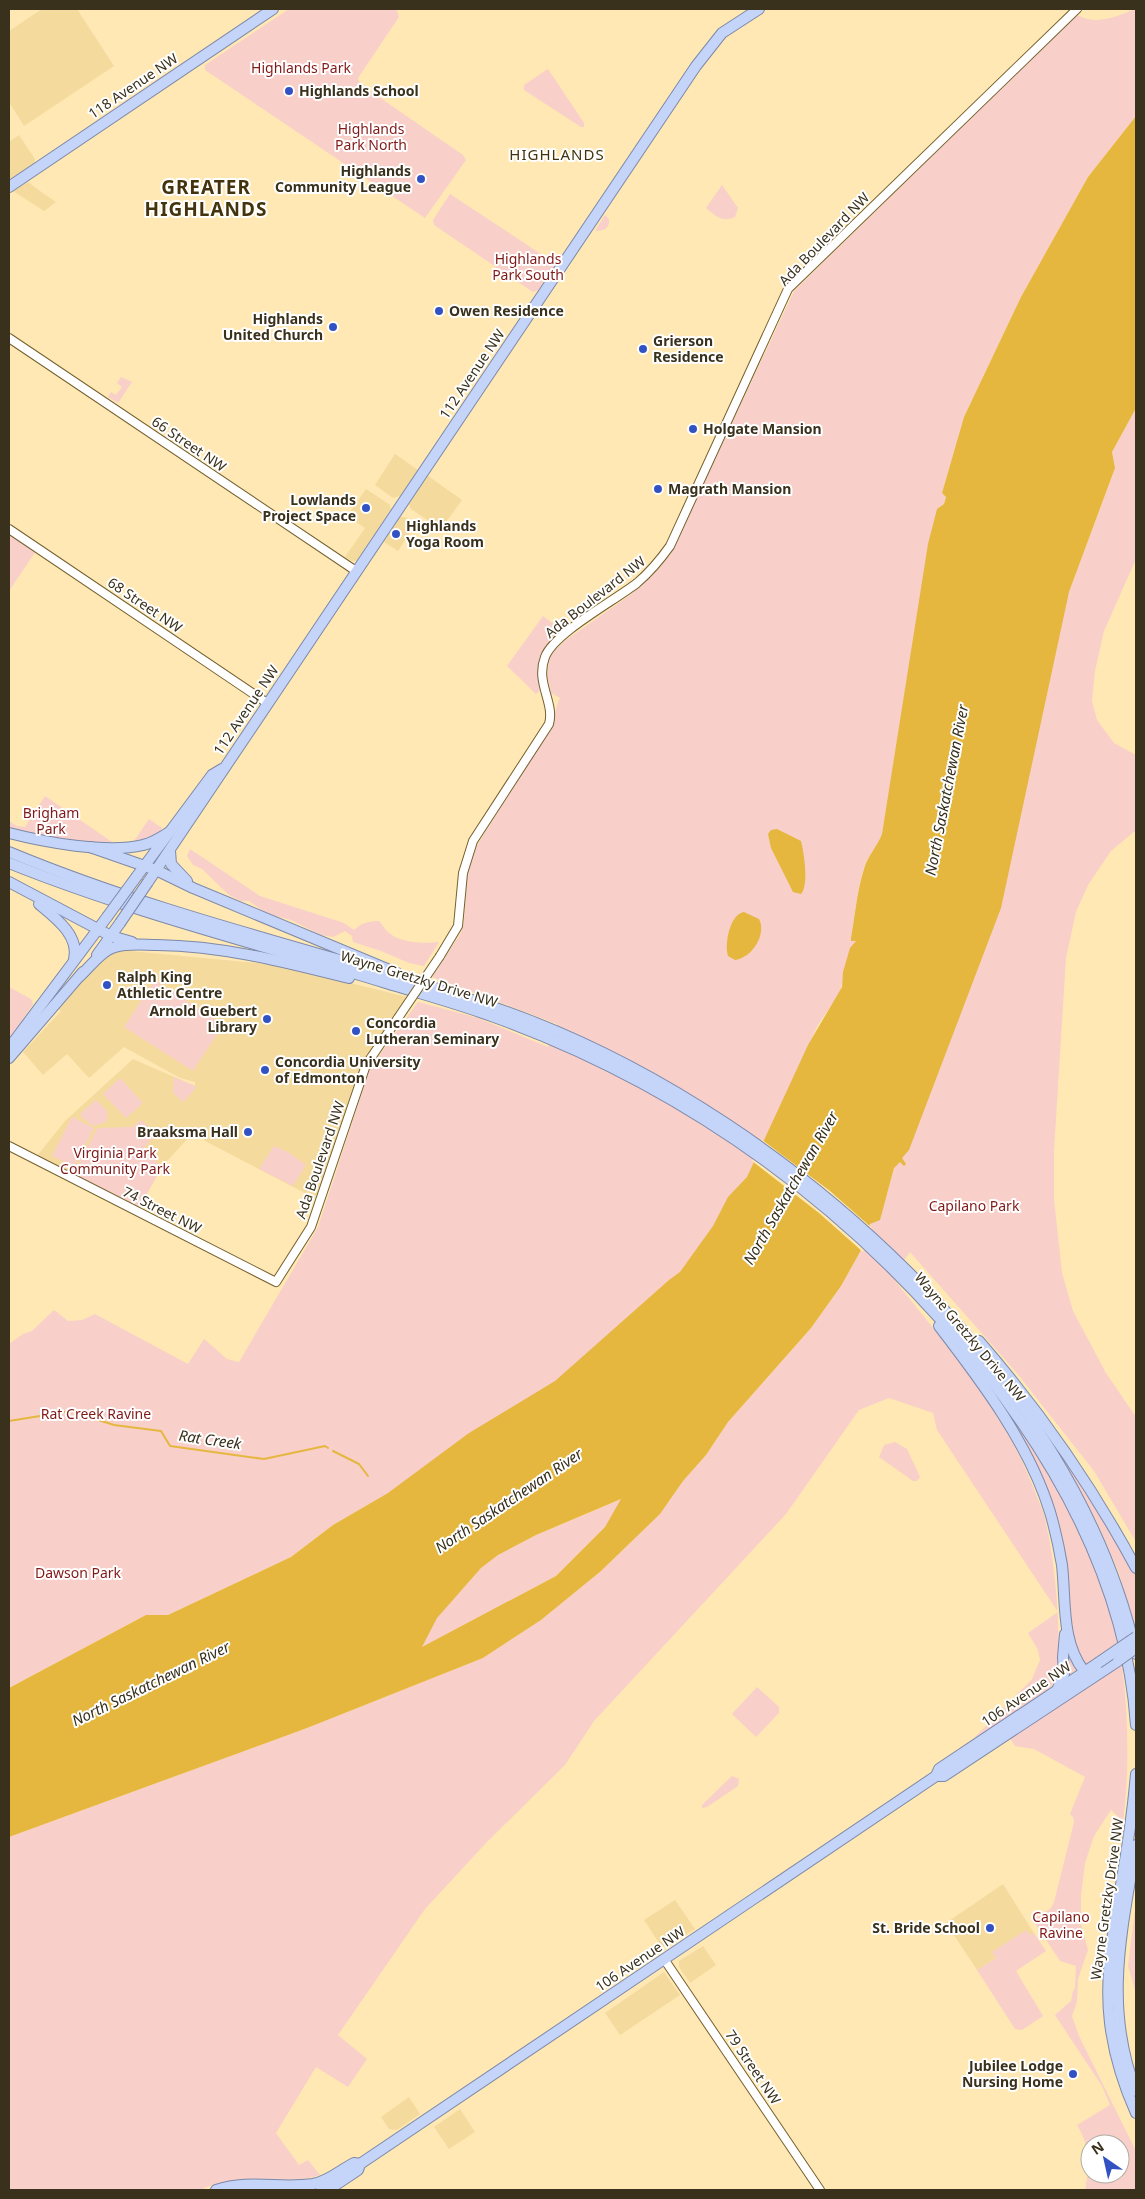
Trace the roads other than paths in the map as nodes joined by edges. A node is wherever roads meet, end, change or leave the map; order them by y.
1 (273, 9) edge
2 (759, 9) edge
3 (1078, 9) edge
4 (9, 187) edge
5 (9, 338) edge
6 (9, 529) edge
7 (356, 571) junction
8 (267, 703) junction
9 (222, 769) junction
10 (171, 832) junction
11 (9, 833) edge
12 (90, 847) junction
13 (170, 850) junction
14 (9, 852) edge
15 (9, 863) edge
16 (144, 866) junction
17 (156, 870) junction
18 (9, 882) edge
19 (200, 890) junction
20 (23, 891) junction
21 (98, 929) junction
22 (111, 936) junction
23 (145, 945) junction
24 (74, 961) junction
25 (80, 976) junction
26 (414, 986) junction
27 (9, 1048) edge
28 (9, 1058) edge
29 (9, 1146) edge
30 (905, 1274) junction
31 (276, 1282) joint
32 (1123, 1544) junction
33 (1136, 1560) edge
34 (1136, 1568) edge
35 (1067, 1621) junction
36 (1136, 1637) edge
37 (1136, 1648) edge
38 (1136, 1654) edge
39 (1099, 1667) junction
40 (1084, 1671) junction
41 (1056, 1690) junction
42 (1136, 1725) edge
43 (1136, 1774) edge
44 (936, 1776) junction
45 (1136, 1845) edge
46 (664, 1959) junction
47 (1136, 2092) edge
48 (1136, 2113) edge
49 (275, 2184) junction
50 (325, 2187) edge
51 (216, 2190) edge
52 (294, 2190) edge
53 (820, 2190) edge

1 - 4 main road, 118 Avenue NW
2 - 7 main road, 112 Avenue NW
3 - 31 street, Ada Boulevard NW, bridge
5 - 7 street, 66 Street NW
6 - 8 street, 68 Street NW
7 - 8 main road, 112 Avenue NW
8 - 9 main road, 112 Avenue NW
9 - 10 main road, 112 Avenue NW
9 - 13 main road, 112 Avenue NW
10 - 12 main road
10 - 16 main road, 112 Avenue NW
11 - 12 main road
12 - 16 main road
13 - 17 main road, 112 Avenue NW
13 - 19 main road
14 - 26 main road, Wayne Gretzky Drive NW
15 - 26 main road, Wayne Gretzky Drive NW
16 - 17 main road
16 - 21 main road, 112 Avenue NW, bridge
17 - 19 main road
17 - 22 main road, 112 Avenue NW, bridge
18 - 20 main road
19 - 26 main road
20 - 21 main road
20 - 24 main road
21 - 22 main road
21 - 24 main road, 112 Avenue NW
22 - 23 main road
22 - 25 main road, 112 Avenue NW
23 - 25 main road
23 - 26 main road
24 - 27 main road, 112 Avenue NW
25 - 28 main road, 112 Avenue NW
26 - 30 main road, Wayne Gretzky Drive NW
29 - 31 street, 74 Street NW
30 - 32 main road
30 - 35 main road
30 - 38 main road, Wayne Gretzky Drive NW
30 - 42 main road, Wayne Gretzky Drive NW
32 - 33 main road
32 - 34 main road
35 - 40 main road
35 - 41 main road
36 - 39 main road, 106 Avenue NW, bridge
37 - 39 main road, 106 Avenue NW, bridge
39 - 40 main road, 106 Avenue NW
39 - 44 main road, 106 Avenue NW
40 - 41 main road, 106 Avenue NW
41 - 44 main road, 106 Avenue NW
43 - 48 main road, Wayne Gretzky Drive NW
44 - 46 main road, 106 Avenue NW
45 - 47 main road, Wayne Gretzky Drive NW
46 - 50 main road, 106 Avenue NW
46 - 53 street, 79 Street NW
49 - 50 main road
49 - 51 main road
49 - 52 main road

